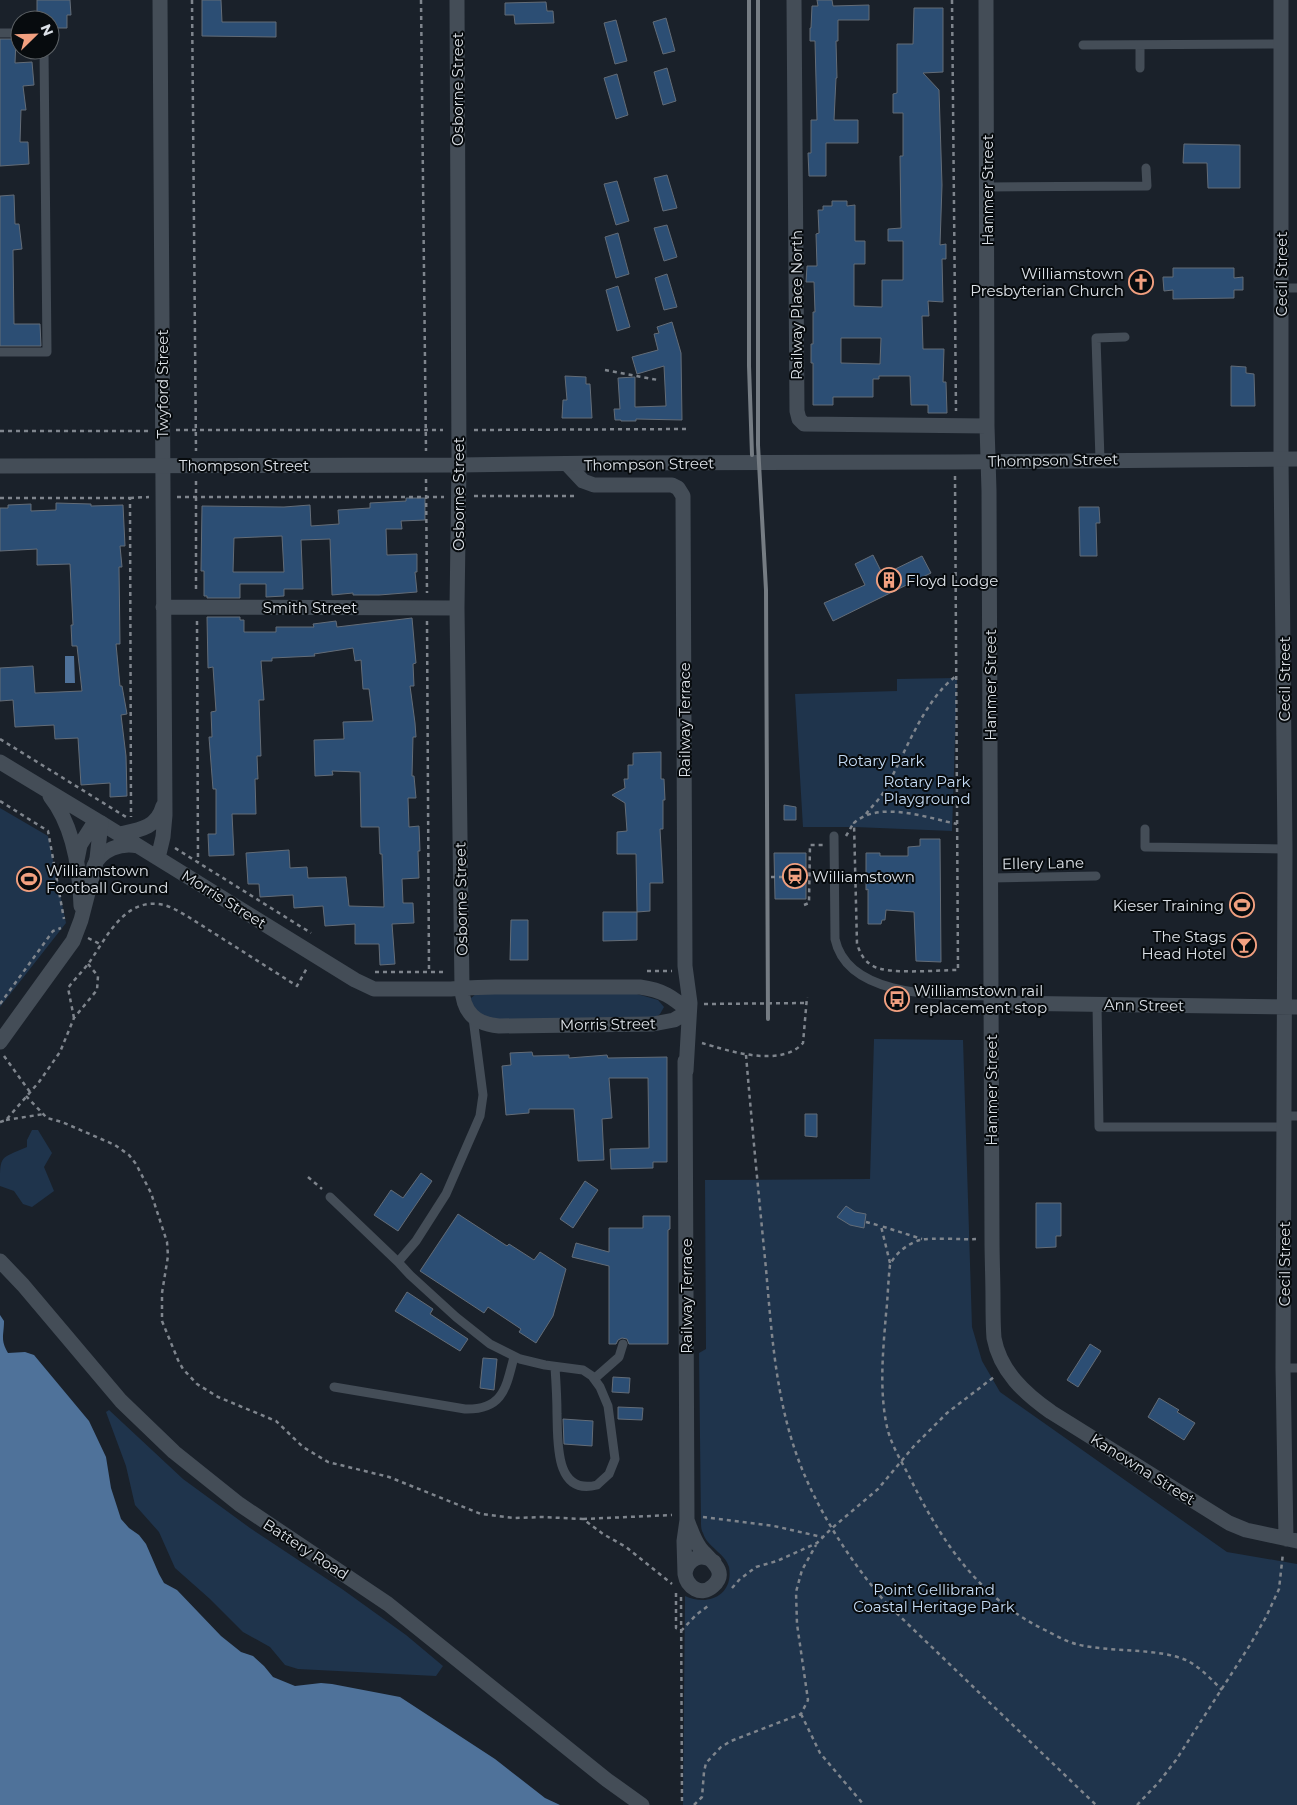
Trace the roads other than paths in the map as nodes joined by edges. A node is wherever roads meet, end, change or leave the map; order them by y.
1 (160, 0) edge
2 (457, 0) edge
3 (794, 0) edge
4 (986, 0) edge
5 (1281, 0) edge
6 (1282, 44) junction
7 (1083, 45) dead end
8 (1140, 45) junction
9 (44, 60) edge
10 (1140, 68) dead end
11 (1146, 168) dead end
12 (988, 187) junction
13 (1281, 288) junction
14 (1297, 288) edge
15 (1125, 337) dead end
16 (0, 352) edge
17 (987, 426) junction
18 (1281, 459) junction
19 (1297, 459) edge
20 (1100, 460) junction
21 (988, 461) junction
22 (459, 465) junction
23 (568, 465) junction
24 (0, 466) edge
25 (163, 466) junction
26 (162, 607) junction
27 (457, 608) junction
28 (0, 762) edge
29 (45, 789) junction
30 (165, 800) junction
31 (98, 821) junction
32 (1145, 829) dead end
33 (120, 834) junction
34 (834, 836) dead end
35 (139, 847) junction
36 (1284, 849) junction
37 (158, 858) junction
38 (94, 866) junction
39 (77, 872) junction
40 (1096, 876) dead end
41 (991, 878) junction
42 (71, 927) junction
43 (462, 988) junction
44 (991, 1000) junction
45 (1097, 1004) junction
46 (1291, 1007) edge
47 (689, 1011) junction
48 (473, 1018) junction
49 (654, 1024) junction
50 (0, 1042) edge
51 (686, 1071) junction
52 (1289, 1119) edge
53 (330, 1197) road end
54 (0, 1261) edge
55 (398, 1262) junction
56 (623, 1344) dead end
57 (514, 1357) junction
58 (555, 1367) junction
59 (1290, 1368) edge
60 (1006, 1369) joint
61 (594, 1379) junction
62 (334, 1387) dead end
63 (687, 1518) junction
64 (1289, 1539) edge
65 (714, 1562) junction
66 (682, 1581) junction
67 (642, 1805) edge

1 - 25 street, Twyford Street
2 - 22 street, Osborne Street
3 - 17 street, Railway Place North
4 - 12 street, Hanmer Street
5 - 6 street, Cecil Street
6 - 8 lane
6 - 13 street, Cecil Street
7 - 8 lane
8 - 10 lane
9 - 16 lane
11 - 12 lane
12 - 17 street, Hanmer Street
13 - 14 lane
13 - 18 street, Cecil Street
15 - 20 lane
17 - 21 street, Hanmer Street
18 - 19 street, Thompson Street
18 - 20 street, Thompson Street
18 - 36 street, Cecil Street
20 - 21 street, Thompson Street
21 - 23 street, Thompson Street
21 - 41 street, Hanmer Street
22 - 23 street, Thompson Street
22 - 25 street, Thompson Street
22 - 27 street, Osborne Street
23 - 47 street, Railway Terrace
24 - 25 street, Thompson Street
25 - 26 street, Twyford Street
26 - 27 street, Smith Street
26 - 30 street, Twyford Street
27 - 43 street, Osborne Street
28 - 29 street, Morris Street
29 - 31 street, Morris Street
29 - 39 street
30 - 33 street
30 - 37 street, Twyford Street
31 - 33 street, Morris Street
31 - 38 street
31 - 39 street
32 - 36 lane
33 - 35 street, Morris Street
34 - 44 lane
35 - 37 street, Morris Street
35 - 38 street
36 - 46 street, Cecil Street
37 - 43 street, Morris Street
38 - 42 street
39 - 42 street
40 - 41 lane, Ellery Lane
41 - 44 street, Hanmer Street
42 - 50 street
43 - 47 street, Morris Street
43 - 48 street
44 - 45 street, Ann Street
44 - 60 street, Hanmer Street
45 - 46 street, Ann Street
45 - 52 lane
46 - 52 street, Cecil Street
47 - 49 street, Morris Street
47 - 51 street, Railway Terrace
48 - 49 street, Morris Street
48 - 55 lane
49 - 51 street, Railway Terrace
51 - 63 street, Railway Terrace
52 - 59 street, Cecil Street
53 - 55 lane
54 - 67 street, Battery Road
55 - 57 lane
56 - 61 lane
57 - 58 lane
57 - 62 lane
58 - 61 lane
58 - 61 lane
59 - 64 street, Cecil Street
60 - 64 street, Kanowna Street
63 - 65 street, Railway Terrace
63 - 66 street, Railway Terrace
65 - 66 street
65 - 66 street

